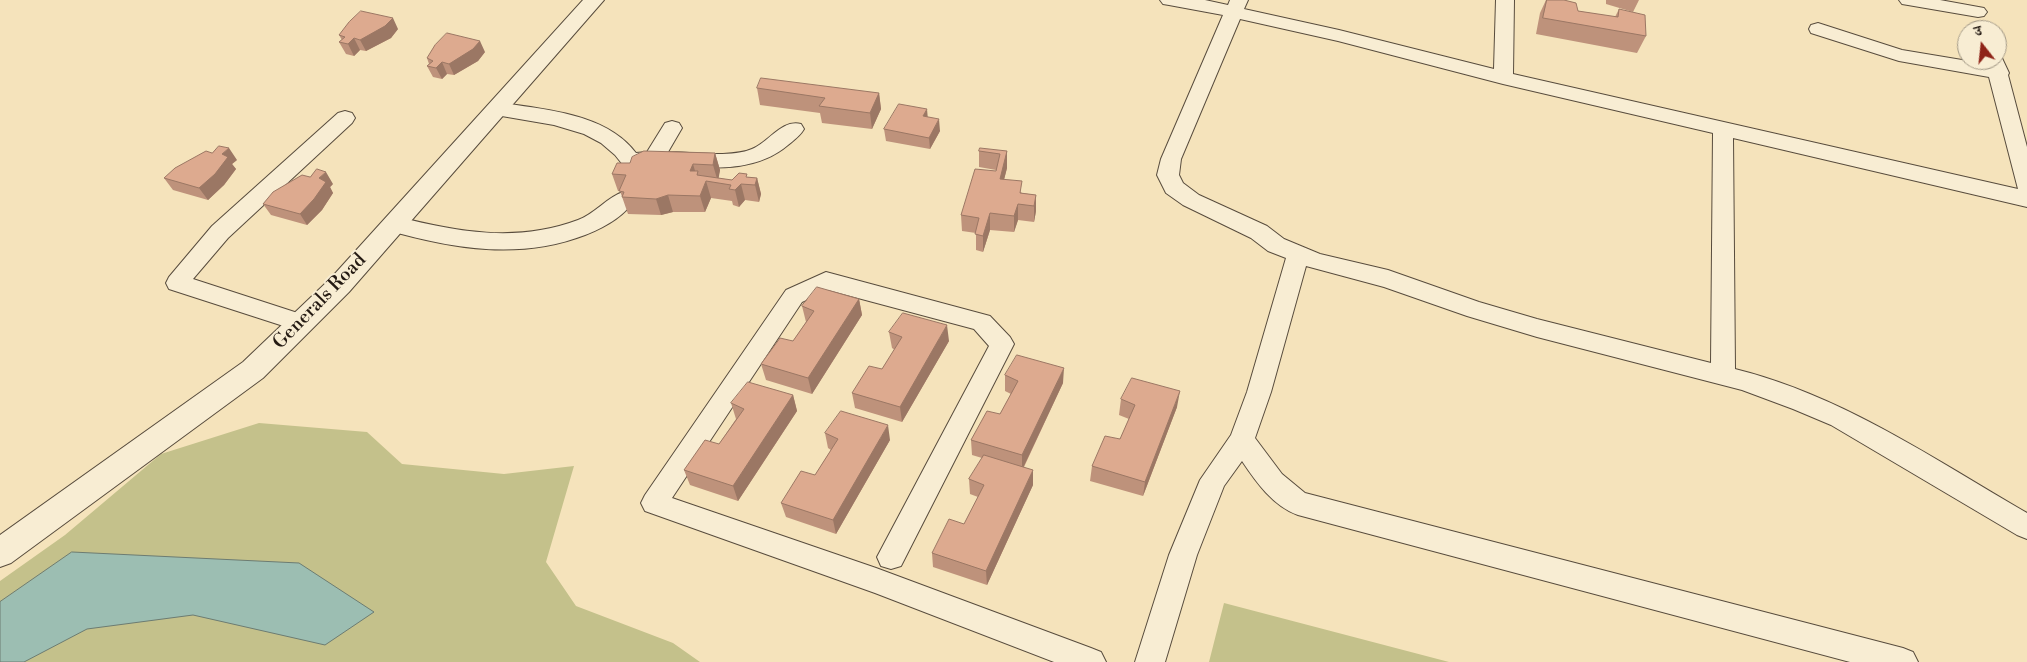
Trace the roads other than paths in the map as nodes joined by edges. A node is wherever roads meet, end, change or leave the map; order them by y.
1 (594, 0) edge
2 (1169, 0) edge
3 (1506, 0) edge
4 (1908, 0) edge
5 (1236, 6) edge
6 (1976, 6) edge
7 (1981, 20) edge
8 (1818, 29) dead end
9 (1957, 62) edge
10 (1997, 70) edge
11 (1504, 78) junction
12 (497, 109) junction
13 (345, 118) dead end
14 (672, 128) dead end
15 (794, 129) dead end
16 (1723, 129) junction
17 (639, 162) junction
18 (2027, 186) edge
19 (2027, 199) edge
20 (623, 200) edge
21 (394, 224) junction
22 (1298, 254) junction
23 (302, 323) junction
24 (1723, 376) junction
25 (1242, 440) junction
26 (2027, 527) edge
27 (0, 553) edge
28 (891, 557) dead end
29 (1091, 662) edge
30 (1150, 662) edge
31 (1903, 662) edge

1 - 12 street, Generals Road
2 - 5 street
3 - 11 street
4 - 6 street
5 - 11 street
5 - 22 street
6 - 7 street
8 - 9 street
10 - 18 street
11 - 16 street
12 - 17 street
12 - 21 street, Generals Road
13 - 23 street
14 - 17 street
15 - 17 street
16 - 19 street
16 - 24 street
20 - 21 street
21 - 23 street, Generals Road
22 - 24 street
22 - 25 street
23 - 27 street, Generals Road
24 - 26 street
25 - 30 street
25 - 31 street
28 - 29 street

